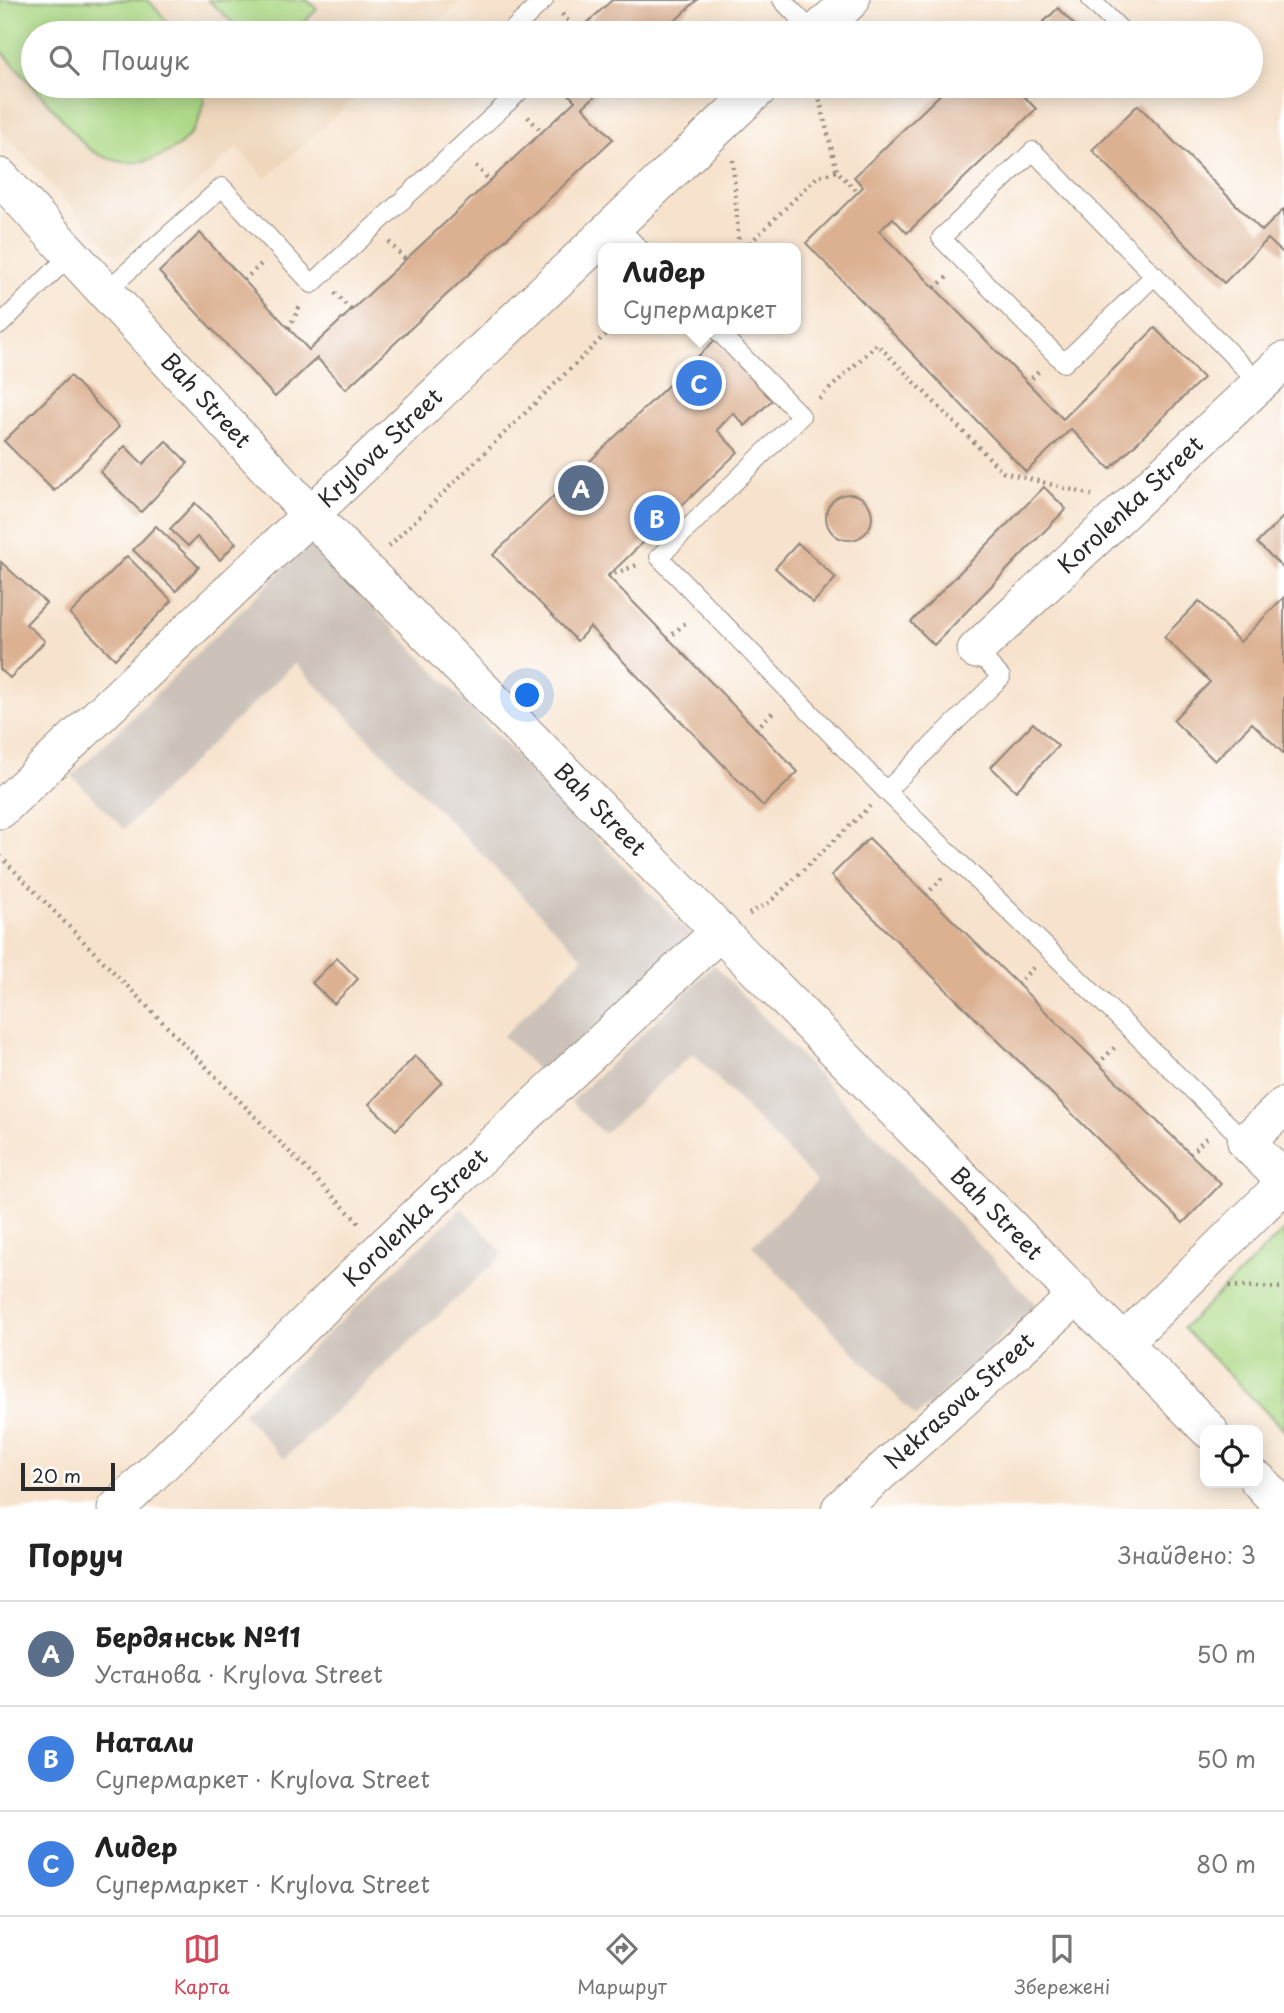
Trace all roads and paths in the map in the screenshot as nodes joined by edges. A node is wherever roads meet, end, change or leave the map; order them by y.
1 (544, 0) edge
2 (782, 0) edge
3 (851, 0) edge
4 (1091, 0) edge
5 (522, 21) edge
6 (803, 21) edge
7 (828, 21) edge
8 (1112, 21) edge
9 (513, 98) edge
10 (748, 98) edge
11 (819, 98) edge
12 (730, 114) junction
13 (837, 171) junction
14 (0, 177) edge
15 (858, 192) dead end
16 (627, 236) edge
17 (739, 243) edge
18 (750, 243) edge
19 (71, 254) junction
20 (598, 261) edge
21 (1155, 275) junction
22 (105, 292) junction
23 (0, 325) edge
24 (606, 334) edge
25 (721, 334) edge
26 (1272, 372) edge
27 (801, 416) junction
28 (1130, 505) junction
29 (310, 514) junction
30 (364, 570) junction
31 (976, 650) joint
32 (886, 791) junction
33 (0, 810) edge
34 (0, 856) edge
35 (720, 931) junction
36 (1284, 1106) edge
37 (1246, 1142) junction
38 (1284, 1182) edge
39 (383, 1248) junction
40 (1078, 1295) junction
41 (1124, 1342) junction
42 (1204, 1425) edge
43 (1263, 1485) edge
44 (1284, 1508) edge
45 (117, 1509) edge
46 (840, 1509) edge

1 - 5 lane
2 - 6 lane
3 - 7 street
4 - 8 lane
9 - 22 lane
10 - 12 street, Krylova Street
11 - 13 path
12 - 16 street, Krylova Street
12 - 17 path
13 - 15 path
13 - 18 path
14 - 19 street, Bah Street
19 - 22 street, Bah Street
19 - 23 lane
20 - 29 street, Krylova Street
21 - 21 lane
21 - 26 lane
22 - 29 street, Bah Street
24 - 30 path
25 - 27 lane
26 - 28 street, Korolenka Street
27 - 28 path
27 - 32 lane
28 - 31 street, Korolenka Street
29 - 30 street, Bah Street
29 - 33 street, Krylova Street
30 - 35 street, Bah Street
31 - 32 lane
32 - 35 path
32 - 37 lane
34 - 39 path
35 - 39 street, Korolenka Street
35 - 40 street, Bah Street
36 - 37 street
37 - 38 street
38 - 41 street
39 - 45 street, Korolenka Street
40 - 41 street, Bah Street
40 - 46 street, Nekrasova Street
41 - 42 street, Bah Street
43 - 44 street

